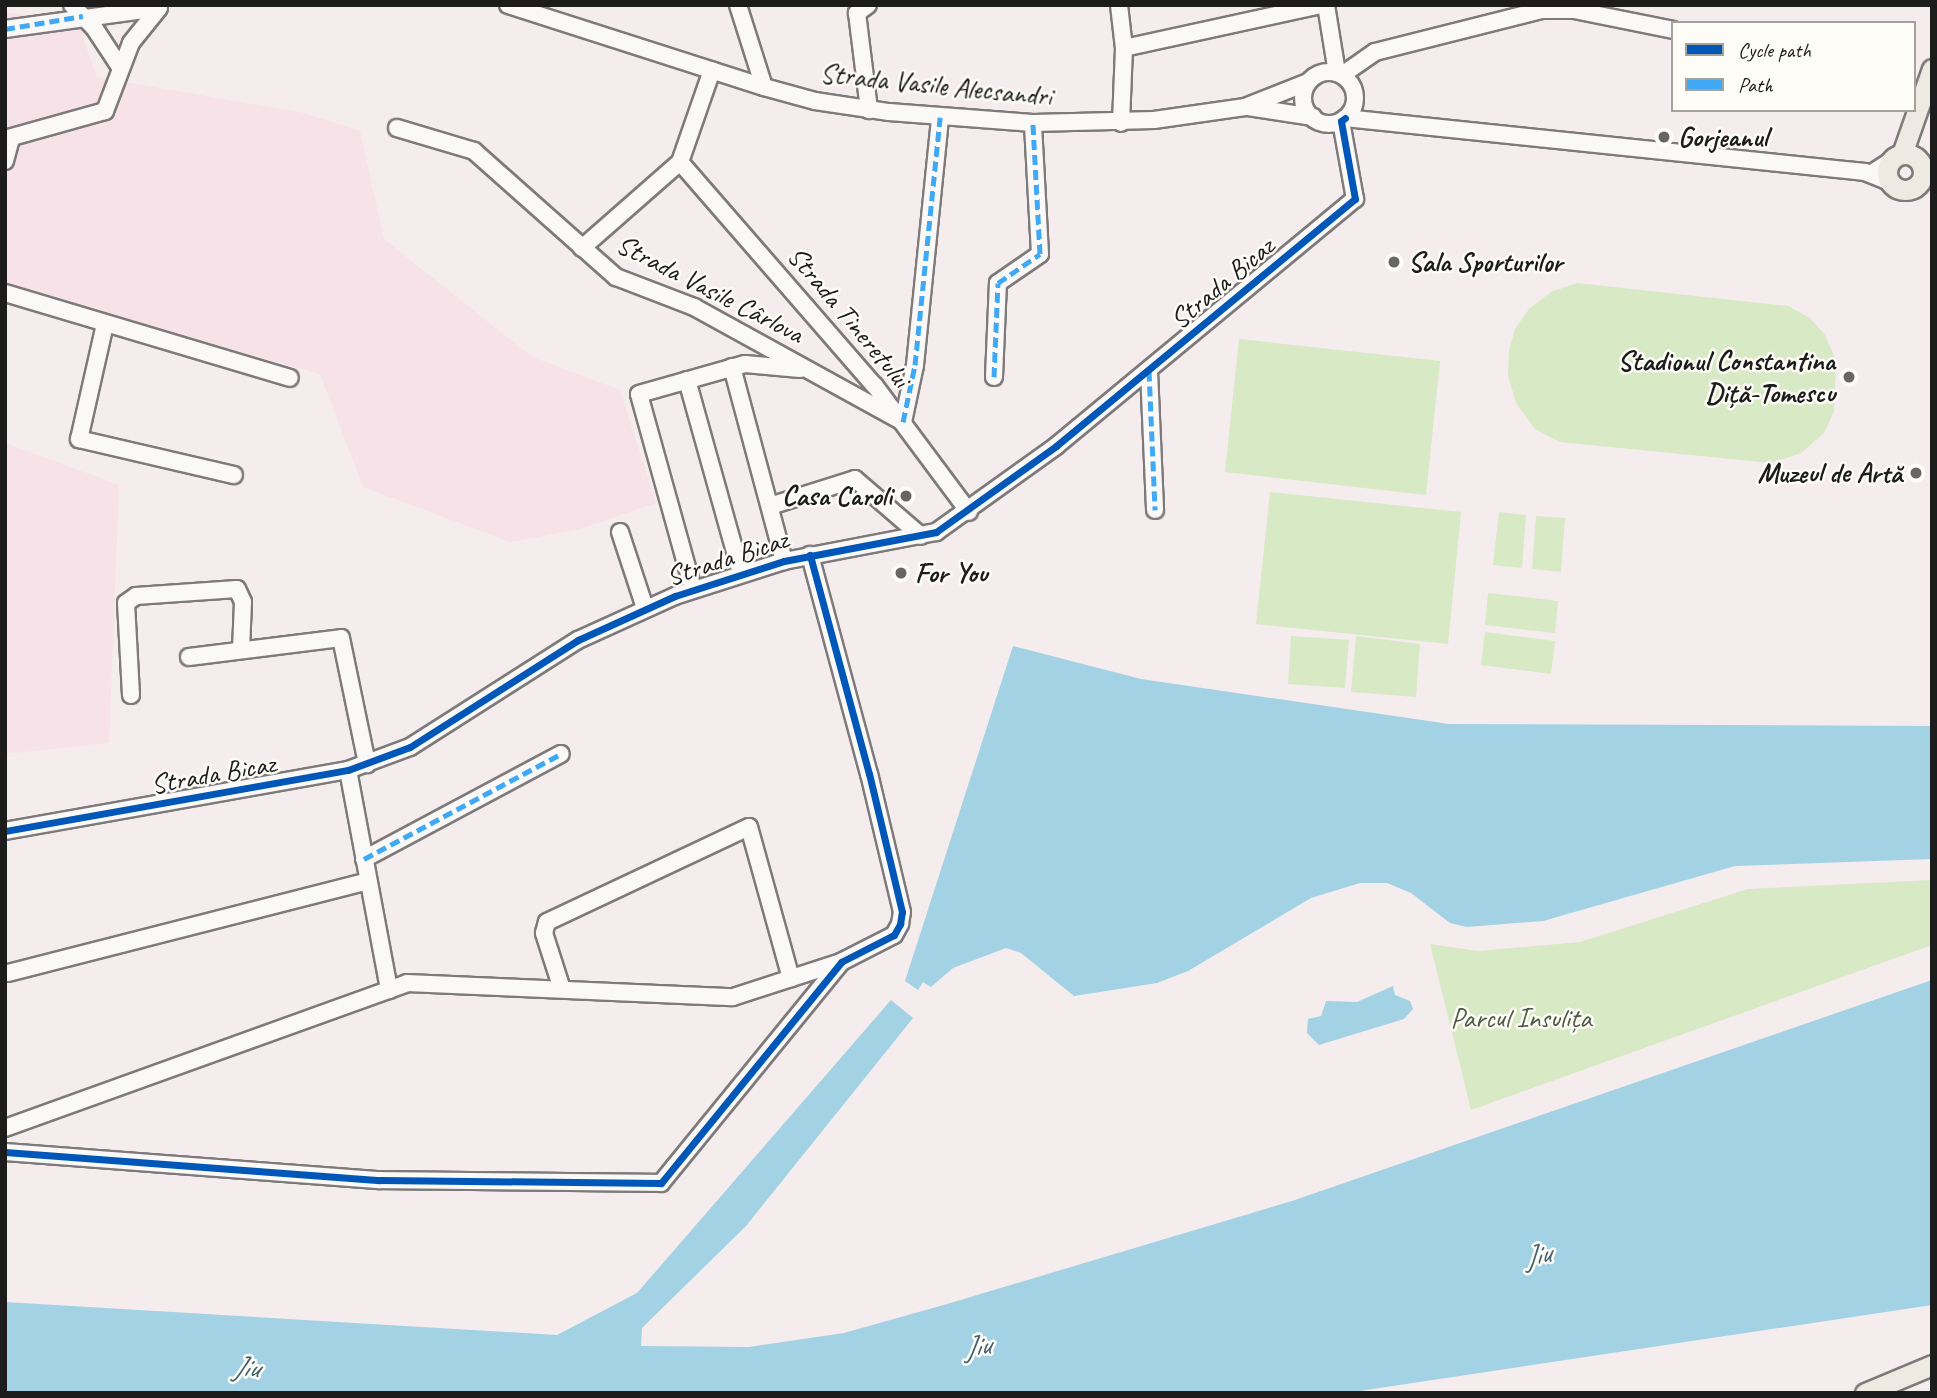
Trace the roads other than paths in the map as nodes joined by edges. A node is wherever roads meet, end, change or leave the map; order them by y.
1 (508, 5) edge
2 (738, 5) edge
3 (868, 5) edge
4 (1119, 5) edge
5 (1324, 5) edge
6 (161, 7) edge
7 (78, 11) edge
8 (5, 29) edge
9 (1671, 30) edge
10 (1124, 48) junction
11 (120, 67) junction
12 (1932, 69) edge
13 (712, 70) junction
14 (1340, 74) junction
15 (1308, 82) junction
16 (764, 88) junction
17 (1921, 94) edge
18 (1355, 100) junction
19 (1245, 107) junction
20 (869, 110) junction
21 (940, 117) junction
22 (1331, 120) junction
23 (1391, 120) junction
24 (1033, 123) junction
25 (1121, 123) junction
26 (397, 128) dead end
27 (8, 139) edge
28 (5, 161) edge
29 (680, 162) junction
30 (1916, 169) edge
31 (1872, 173) junction
32 (1890, 182) junction
33 (582, 248) junction
34 (5, 293) edge
35 (105, 324) junction
36 (732, 367) junction
37 (1149, 371) junction
38 (816, 372) junction
39 (993, 377) dead end
40 (290, 378) dead end
41 (687, 380) junction
42 (903, 422) junction
43 (234, 475) dead end
44 (770, 506) junction
45 (1155, 510) dead end
46 (969, 512) junction
47 (620, 532) dead end
48 (921, 536) junction
49 (810, 555) junction
50 (785, 561) junction
51 (741, 574) junction
52 (693, 589) junction
53 (645, 608) junction
54 (241, 649) junction
55 (189, 657) dead end
56 (131, 695) dead end
57 (561, 754) dead end
58 (367, 764) junction
59 (348, 770) junction
60 (5, 831) edge
61 (364, 859) junction
62 (368, 881) junction
63 (841, 962) junction
64 (8, 973) dead end
65 (791, 978) junction
66 (561, 986) junction
67 (389, 990) junction
68 (5, 1128) edge
69 (5, 1152) edge
70 (1932, 1365) edge
71 (1865, 1393) edge

1 - 13 street, Strada Vasile Alecsandri
2 - 16 street
3 - 20 street
4 - 10 street
5 - 10 street
5 - 14 street
6 - 7 street
6 - 11 street
7 - 8 street
7 - 11 street
9 - 14 street
10 - 25 street
11 - 27 street
12 - 17 main road
13 - 16 street, Strada Vasile Alecsandri
13 - 29 street
14 - 15 street
14 - 18 street
15 - 19 street, Strada Vasile Alecsandri
15 - 22 street
16 - 20 street, Strada Vasile Alecsandri
17 - 30 main road
18 - 22 street
18 - 23 street
19 - 22 street, Strada Vasile Alecsandri
19 - 25 street, Strada Vasile Alecsandri
20 - 21 street, Strada Vasile Alecsandri
21 - 24 street, Strada Vasile Alecsandri
21 - 42 street
22 - 23 street, Strada Vasile Alecsandri
22 - 37 street, Strada Bicaz
23 - 31 street, Strada Vasile Alecsandri
24 - 25 street, Strada Vasile Alecsandri
24 - 39 street
26 - 33 street, Strada Vasile Cârlova
27 - 28 street
29 - 33 street
29 - 42 street, Strada Tineretului
30 - 31 street
30 - 32 main road
30 - 32 main road
31 - 32 street
33 - 38 street, Strada Vasile Cârlova
34 - 35 street
35 - 40 street
35 - 43 street
36 - 38 street
36 - 41 street
36 - 44 street
37 - 45 street
37 - 46 street, Strada Bicaz
38 - 42 street, Strada Vasile Cârlova
41 - 51 street
41 - 52 street
42 - 46 street, Strada Tineretului
44 - 48 street
44 - 50 street
46 - 48 street, Strada Bicaz
47 - 53 street
48 - 49 street, Strada Bicaz
49 - 50 street, Strada Bicaz
49 - 63 street
50 - 51 street, Strada Bicaz
51 - 52 street, Strada Bicaz
52 - 53 street, Strada Bicaz
53 - 58 street, Strada Bicaz
54 - 55 street
54 - 56 street
54 - 58 street
57 - 61 street
58 - 59 street, Strada Bicaz
59 - 60 street, Strada Bicaz
59 - 61 street
61 - 62 street
62 - 64 street
62 - 67 street
63 - 65 street
63 - 69 street
65 - 66 street
65 - 66 street
66 - 67 street
67 - 68 street
70 - 71 main road

